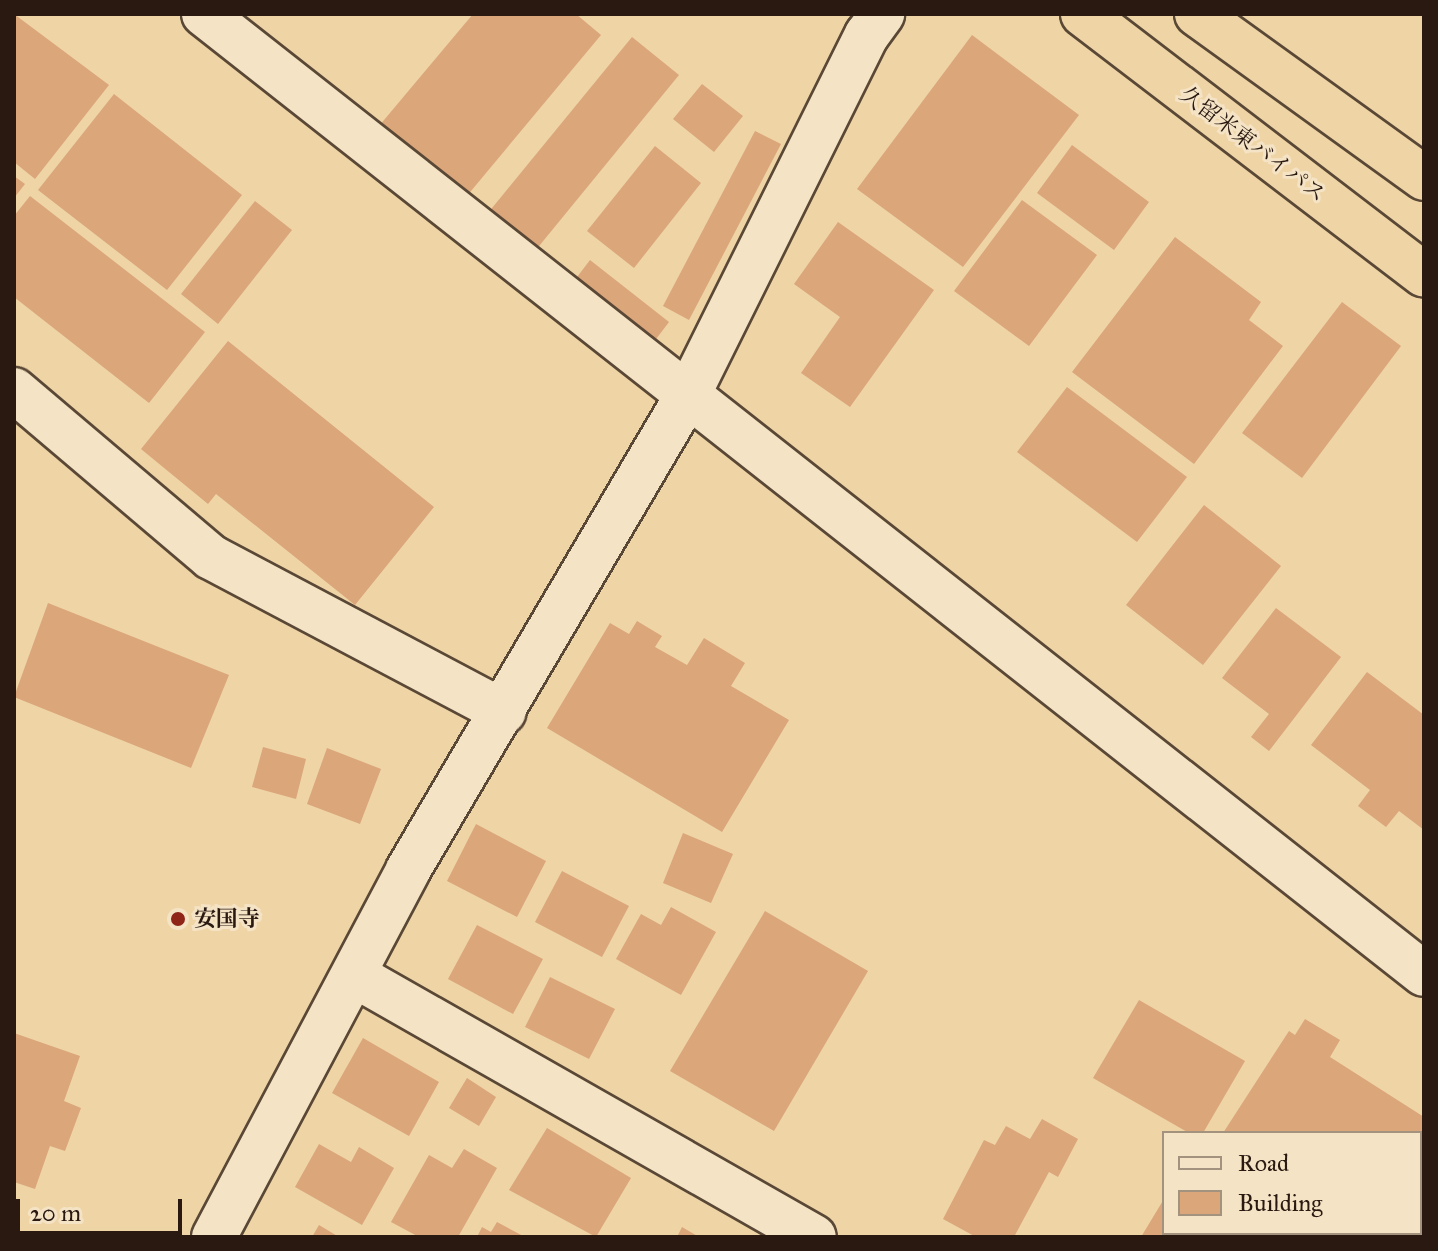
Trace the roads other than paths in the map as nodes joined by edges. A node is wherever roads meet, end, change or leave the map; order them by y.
1 (204, 14) edge
2 (882, 14) edge
3 (1083, 14) edge
4 (1197, 14) edge
5 (1424, 178) edge
6 (1424, 275) edge
7 (14, 390) edge
8 (689, 393) junction
9 (504, 712) junction
10 (1424, 974) edge
11 (354, 975) junction
12 (214, 1237) edge
13 (814, 1237) edge

1 - 8 street
2 - 8 street
3 - 6 highway, 久留米東バイパス
4 - 5 highway
7 - 9 street
8 - 9 street
8 - 10 street
9 - 11 street
11 - 12 street
11 - 13 street

